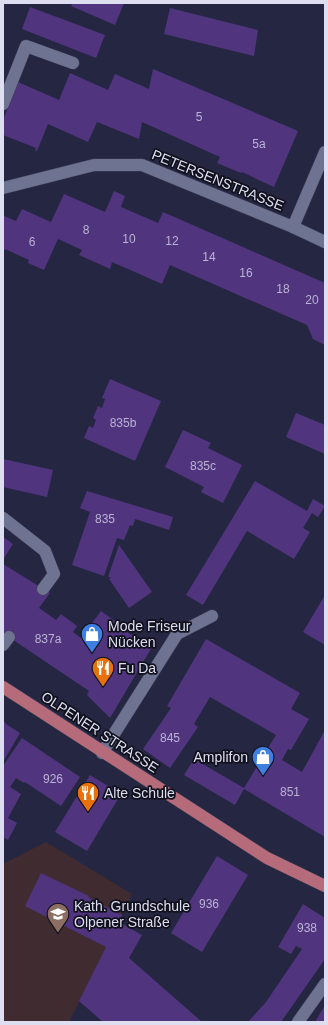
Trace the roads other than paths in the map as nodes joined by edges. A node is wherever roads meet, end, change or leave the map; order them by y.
1 (73, 63) dead end
2 (3, 104) edge
3 (325, 152) edge
4 (3, 188) edge
5 (293, 226) junction
6 (325, 242) edge
7 (3, 518) edge
8 (43, 589) dead end
9 (212, 616) dead end
10 (3, 687) edge
11 (102, 753) junction
12 (325, 886) edge
13 (325, 984) edge
14 (298, 1022) edge

1 - 2 street
3 - 5 street
4 - 5 street, PETERSENSTRASSE
5 - 6 street, PETERSENSTRASSE
7 - 8 street
9 - 11 street
10 - 11 main road, OLPENER STRASSE
11 - 12 main road, OLPENER STRASSE
13 - 14 street

